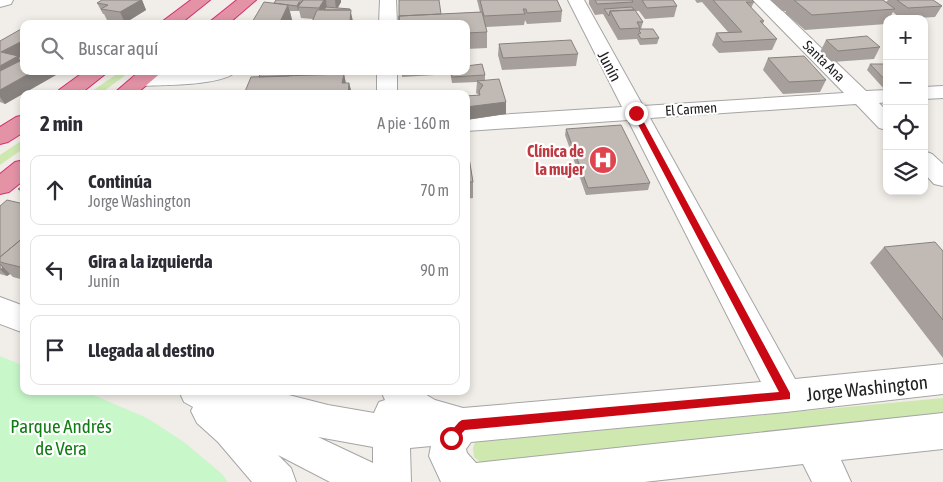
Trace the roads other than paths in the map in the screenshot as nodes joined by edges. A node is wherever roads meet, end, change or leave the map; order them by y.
1 (4, 0) edge
2 (202, 0) edge
3 (248, 0) edge
4 (388, 0) edge
5 (576, 0) edge
6 (761, 0) edge
7 (0, 2) edge
8 (174, 20) edge
9 (226, 20) edge
10 (388, 20) edge
11 (93, 75) edge
12 (184, 75) edge
13 (213, 75) edge
14 (387, 75) edge
15 (147, 76) edge
16 (72, 90) edge
17 (128, 90) edge
18 (387, 90) edge
19 (943, 92) edge
20 (928, 93) edge
21 (883, 96) edge
22 (861, 98) junction
23 (636, 113) junction
24 (883, 119) edge
25 (20, 124) edge
26 (470, 124) edge
27 (0, 137) edge
28 (928, 163) edge
29 (20, 171) edge
30 (943, 178) edge
31 (0, 186) edge
32 (943, 379) edge
33 (189, 395) edge
34 (203, 395) edge
35 (236, 395) edge
36 (390, 395) edge
37 (401, 395) edge
38 (786, 396) junction
39 (462, 425) junction
40 (943, 431) edge
41 (392, 432) junction
42 (813, 445) junction
43 (583, 476) edge
44 (276, 482) edge
45 (370, 482) edge
46 (392, 482) edge
47 (470, 482) edge
48 (474, 482) edge
49 (832, 482) edge

1 - 7 street
2 - 8 highway
3 - 9 highway
4 - 10 street
5 - 23 street, Junín
6 - 22 street, Santa Ana
11 - 16 highway
12 - 13 street
12 - 15 street
14 - 18 street
15 - 17 highway
19 - 20 street
21 - 22 street, El Carmen
22 - 23 street, El Carmen
22 - 24 street, Santa Ana
23 - 26 street, El Carmen
23 - 38 street, Junín
25 - 27 highway
28 - 30 street
29 - 31 highway
32 - 38 street, Jorge Washington
33 - 44 street
34 - 45 street
35 - 41 street, Jorge Washington
36 - 41 street
37 - 39 street
38 - 39 street, Jorge Washington
39 - 41 street, Jorge Washington
39 - 47 street
40 - 42 street
41 - 46 street
42 - 43 street
42 - 49 street
43 - 48 street

